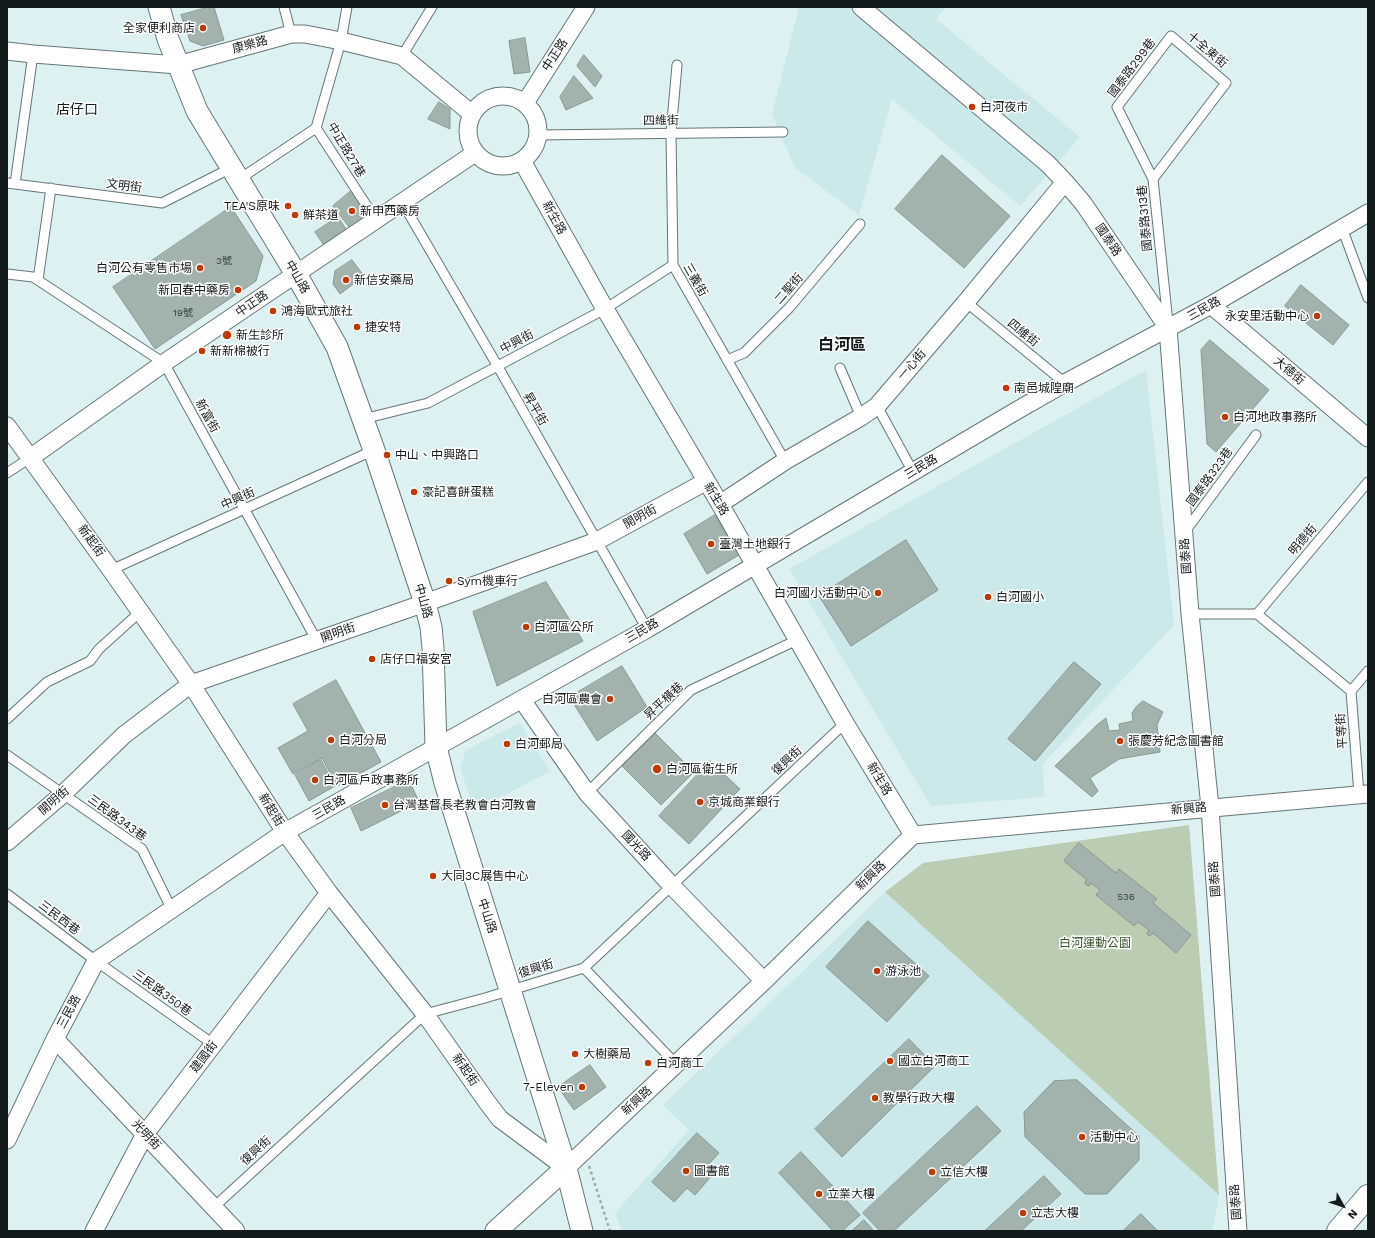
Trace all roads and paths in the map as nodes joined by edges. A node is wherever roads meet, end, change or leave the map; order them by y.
1 (159, 7) edge
2 (284, 7) edge
3 (347, 7) edge
4 (432, 7) edge
5 (586, 7) edge
6 (871, 9) edge
7 (291, 34) junction
8 (1171, 36) joint
9 (341, 41) junction
10 (7, 51) edge
11 (33, 54) junction
12 (402, 56) junction
13 (178, 65) junction
14 (678, 65) dead end
15 (1226, 82) joint
16 (525, 102) junction
17 (472, 114) junction
18 (316, 128) junction
19 (783, 132) dead end
20 (671, 133) junction
21 (538, 135) junction
22 (475, 153) junction
23 (522, 161) junction
24 (235, 174) junction
25 (1153, 179) junction
26 (1065, 182) junction
27 (11, 183) edge
28 (51, 188) junction
29 (402, 202) junction
30 (1368, 213) edge
31 (376, 220) junction
32 (860, 224) dead end
33 (1342, 228) junction
34 (673, 265) junction
35 (7, 274) edge
36 (296, 274) junction
37 (38, 280) junction
38 (1368, 298) edge
39 (966, 302) junction
40 (1211, 305) junction
41 (605, 309) junction
42 (1168, 328) junction
43 (727, 360) junction
44 (164, 363) junction
45 (497, 366) junction
46 (840, 368) dead end
47 (1065, 383) junction
48 (877, 406) junction
49 (861, 417) junction
50 (363, 419) junction
51 (7, 426) edge
52 (1256, 436) dead end
53 (1368, 438) edge
54 (374, 450) junction
55 (30, 458) junction
56 (785, 461) junction
57 (913, 472) junction
58 (7, 473) edge
59 (705, 482) junction
60 (1368, 482) edge
61 (720, 504) junction
62 (245, 509) junction
63 (1184, 533) junction
64 (597, 541) junction
65 (754, 565) junction
66 (111, 570) junction
67 (425, 603) junction
68 (140, 612) junction
69 (1190, 614) junction
70 (1257, 614) junction
71 (647, 629) junction
72 (797, 640) junction
73 (317, 641) junction
74 (1368, 671) edge
75 (192, 684) junction
76 (1351, 691) junction
77 (522, 700) junction
78 (7, 719) edge
79 (845, 723) junction
80 (436, 747) junction
81 (7, 755) edge
82 (587, 793) junction
83 (63, 794) junction
84 (1363, 794) edge
85 (1210, 807) junction
86 (285, 832) junction
87 (913, 835) junction
88 (7, 842) edge
89 (672, 886) junction
90 (329, 893) junction
91 (7, 894) edge
92 (172, 910) junction
93 (96, 961) junction
94 (584, 968) junction
95 (764, 981) junction
96 (510, 990) junction
97 (425, 1014) junction
98 (55, 1039) junction
99 (213, 1044) junction
100 (676, 1064) junction
101 (145, 1134) junction
102 (7, 1140) edge
103 (585, 1150) junction
104 (566, 1168) junction
105 (1368, 1196) edge
106 (214, 1207) junction
107 (94, 1231) edge
108 (236, 1231) edge
109 (496, 1231) edge
110 (582, 1231) edge
111 (610, 1231) edge
112 (1238, 1231) edge
113 (1338, 1231) edge

1 - 13 street, 中山路
2 - 7 lane
3 - 9 lane, 中正路27巷
4 - 12 lane
5 - 16 street, 中正路
6 - 26 street, 國泰路
7 - 9 street, 康樂路
7 - 13 street, 康樂路
8 - 15 lane, 十全東街
8 - 25 lane, 國泰路299巷
9 - 12 street, 康樂路
9 - 18 lane, 中正路27巷
10 - 11 street, 康樂路
11 - 13 street, 康樂路
11 - 27 lane
12 - 17 street, 康樂路
13 - 24 street, 中山路
14 - 20 lane, 三義街
15 - 25 lane, 國泰路313巷
16 - 17 street
16 - 21 street
17 - 22 street
18 - 24 lane, 文明街
18 - 31 lane, 中正路27巷
19 - 20 lane, 四維街
20 - 21 lane, 四維街
20 - 34 lane, 三義街
21 - 23 street
22 - 23 street
22 - 29 street, 中正路
23 - 41 street, 新生路
24 - 28 lane, 文明街
24 - 36 street, 中山路
25 - 42 lane, 國泰路313巷
26 - 39 street, 一心街
26 - 42 street, 國泰路
27 - 28 lane, 文明街
28 - 37 lane
29 - 31 street, 中正路
29 - 45 lane, 昇平街
30 - 33 street, 三民路
31 - 36 street, 中正路
32 - 43 lane, 二聖街
33 - 38 lane
33 - 40 street, 三民路
34 - 41 lane, 中興街
34 - 43 lane, 三義街
35 - 37 lane, 新富街
36 - 44 street, 中正路
36 - 50 street, 中山路
37 - 44 lane, 新富街
39 - 47 lane, 四維街
39 - 48 street, 一心街
40 - 42 street, 三民路
40 - 53 street, 大德街
41 - 45 lane, 中興街
41 - 59 street, 新生路
42 - 47 street, 三民路
42 - 63 street, 國泰路
43 - 56 lane, 三義街
44 - 55 street, 中正路
44 - 62 lane, 新富街
45 - 50 lane, 中興街
45 - 64 lane, 昇平街
46 - 49 lane
47 - 57 street, 三民路
48 - 49 street, 一心街
48 - 57 lane
49 - 56 street, 一心街
50 - 54 street, 中山路
51 - 55 street, 新起街
52 - 63 lane, 國泰路323巷
54 - 62 lane, 中興街
54 - 67 street, 中山路
55 - 58 lane
55 - 66 street, 新起街
56 - 61 street, 一心街
57 - 65 street, 三民路
59 - 61 street, 新生路
59 - 64 street, 開明街
60 - 70 lane, 明德街
61 - 65 street, 新生路
62 - 66 lane, 中興街
62 - 73 lane, 新富街
63 - 69 street, 國泰路
64 - 67 street, 開明街
64 - 71 lane, 昇平街
65 - 71 street, 三民路
65 - 72 street, 新生路
66 - 68 street, 新起街
67 - 73 street, 開明街
67 - 80 street, 中山路
68 - 75 street, 新起街
68 - 78 lane
69 - 70 lane
69 - 85 street, 國泰路
70 - 76 lane
71 - 77 street, 三民路
72 - 79 street, 新生路
72 - 82 lane, 昇平橫巷
73 - 75 street, 開明街
74 - 76 lane
75 - 83 street, 開明街
75 - 86 street, 新起街
76 - 84 lane, 平等街
77 - 80 street, 三民路
77 - 82 street, 國光路
79 - 87 street, 新生路
79 - 89 lane, 復興街
80 - 86 street, 三民路
80 - 96 street, 中山路
81 - 83 lane, 三民路343巷
82 - 89 street, 國光路
83 - 88 street, 開明街
83 - 92 lane, 三民路343巷
84 - 85 street, 新興路
85 - 87 street, 新興路
85 - 112 street, 國泰路
86 - 90 street, 新起街
86 - 92 street, 三民路
87 - 95 street, 新興路
89 - 94 lane, 復興街
89 - 95 street, 國光路
90 - 97 street, 新起街
90 - 99 street, 建國街
91 - 93 lane, 三民西巷
92 - 93 street, 三民路
93 - 98 street, 三民路
93 - 99 lane, 三民路350巷
94 - 96 lane, 復興街
94 - 100 lane
95 - 100 street, 新興路
96 - 97 lane, 復興街
96 - 104 street, 中山路
97 - 104 street, 新起街
97 - 106 lane, 復興街
98 - 101 street, 光明街
98 - 102 street, 三民路
99 - 101 street, 建國街
100 - 103 street, 新興路
101 - 106 street, 光明街
101 - 107 street, 建國街
103 - 104 street, 新興路
103 - 111 path
104 - 109 street, 新興路
104 - 110 street, 中山路
105 - 113 main road
106 - 108 street, 光明街

